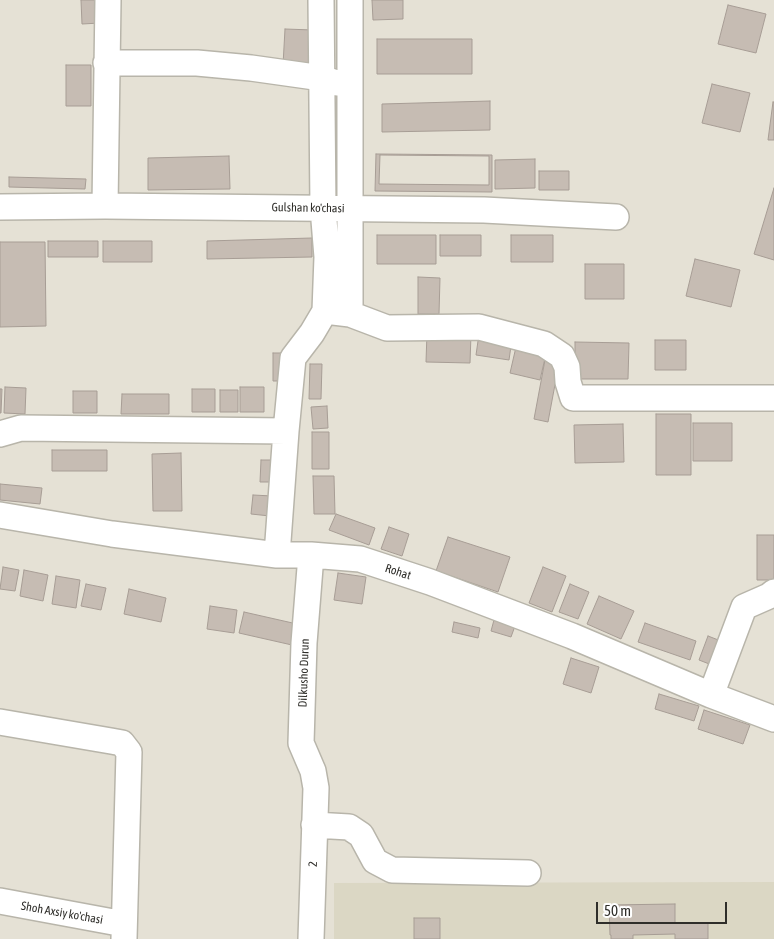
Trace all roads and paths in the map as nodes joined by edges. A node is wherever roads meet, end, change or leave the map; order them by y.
1 (108, 0) edge
2 (321, 0) edge
3 (350, 0) edge
4 (106, 63) junction
5 (322, 78) junction
6 (350, 84) junction
7 (105, 206) junction
8 (0, 207) edge
9 (322, 208) junction
10 (350, 208) junction
11 (616, 217) dead end
12 (325, 311) junction
13 (350, 314) junction
14 (774, 398) edge
15 (286, 431) junction
16 (0, 434) edge
17 (0, 515) edge
18 (277, 555) junction
19 (311, 555) junction
20 (774, 592) edge
21 (711, 695) junction
22 (774, 719) edge
23 (0, 722) edge
24 (316, 788) joint
25 (314, 825) junction
26 (528, 873) dead end
27 (0, 901) edge
28 (124, 932) edge
29 (311, 939) edge

1 - 4 street
2 - 5 street
3 - 6 street
4 - 5 street
4 - 7 street
5 - 6 street
5 - 9 street
6 - 10 street
7 - 8 street, Gulshan ko'chasi
7 - 9 street, Gulshan ko'chasi
9 - 10 street, Gulshan ko'chasi
9 - 12 street
10 - 11 street, Gulshan ko'chasi
10 - 13 street
12 - 13 street
12 - 15 street
13 - 14 street
15 - 16 street
15 - 18 street
17 - 18 street, Rohat
18 - 19 street, Rohat
19 - 21 street, Rohat
19 - 24 street, Dilkusho Durun
20 - 21 street
21 - 22 street, Rohat
23 - 28 street
24 - 25 street, 2
25 - 26 street
25 - 29 street, 2
27 - 28 street, Shoh Axsiy ko'chasi

